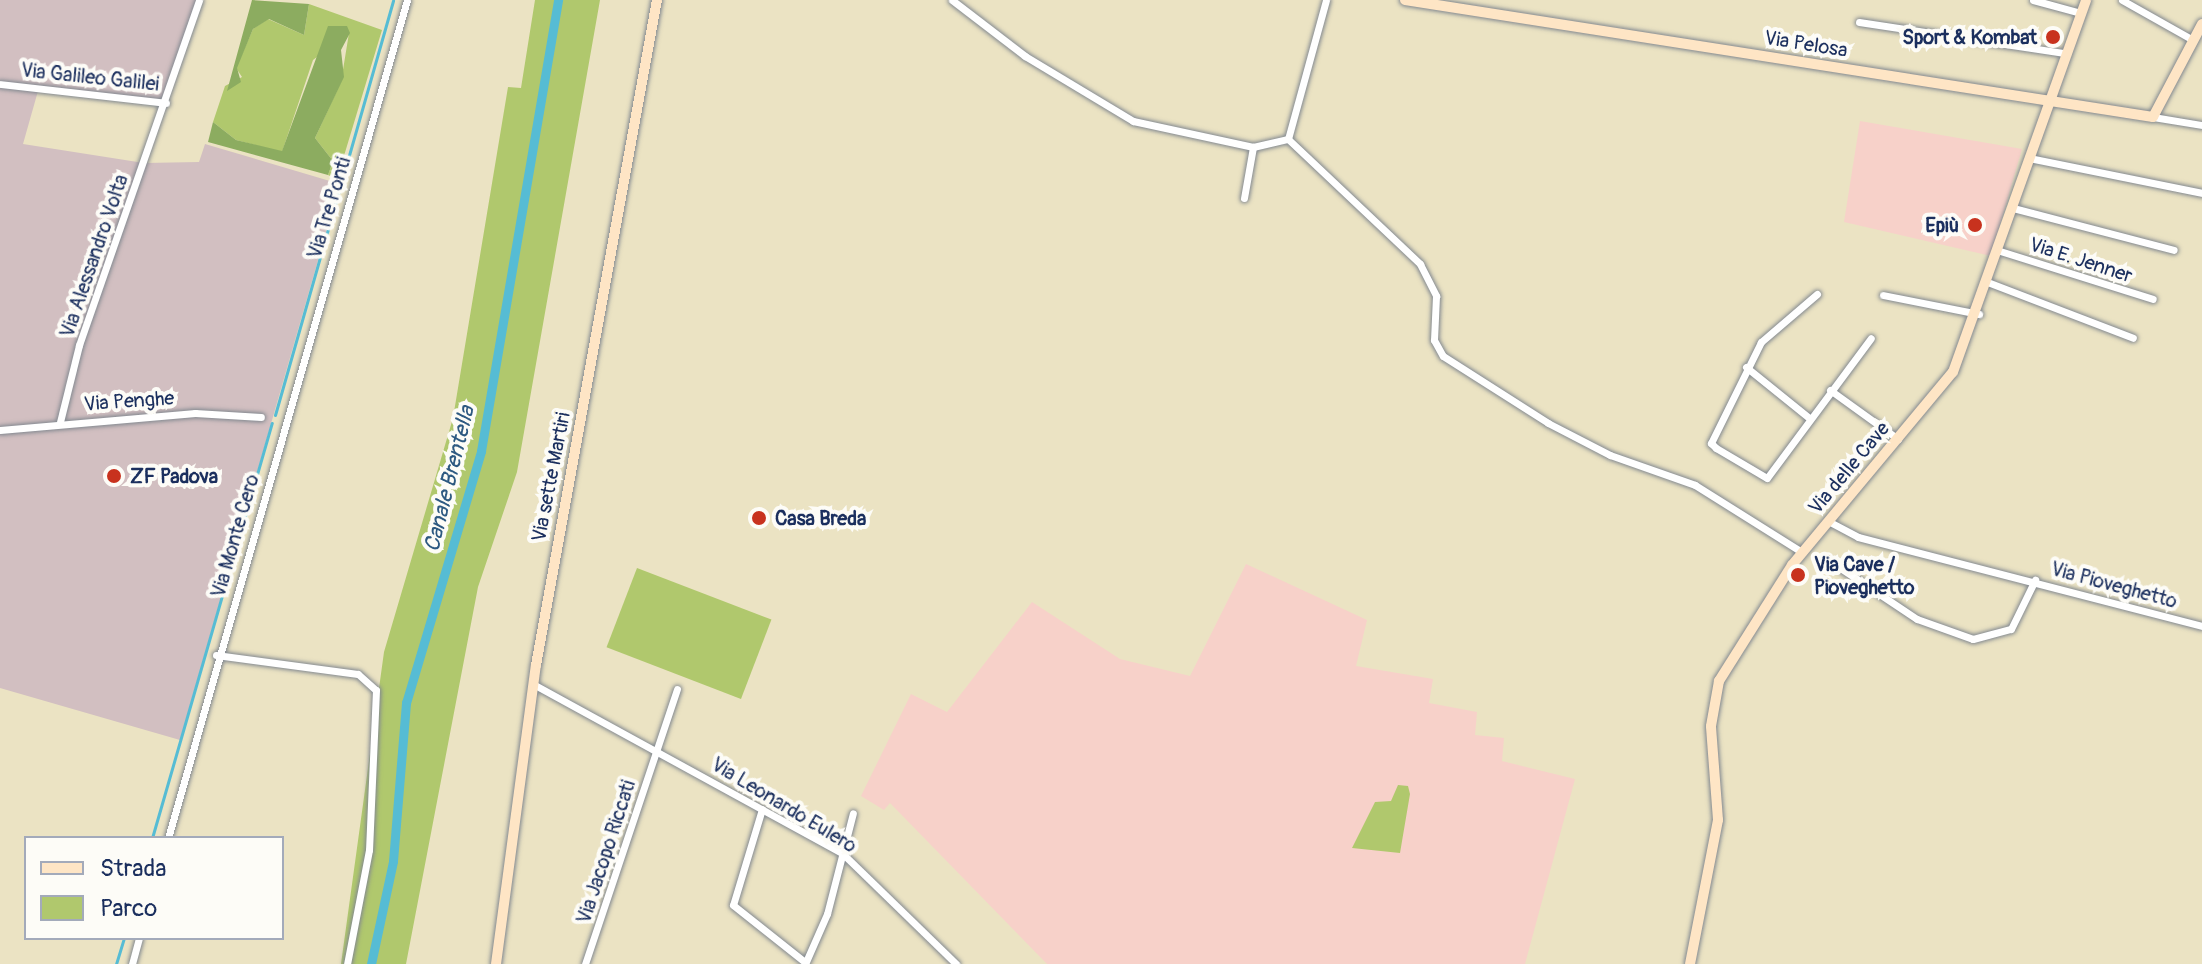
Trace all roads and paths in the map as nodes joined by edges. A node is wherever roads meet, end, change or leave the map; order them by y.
1 (199, 0) edge
2 (407, 0) edge
3 (657, 0) edge
4 (952, 0) edge
5 (1326, 0) edge
6 (1405, 0) edge
7 (2033, 0) edge
8 (2086, 0) edge
9 (2122, 0) edge
10 (2081, 13) junction
11 (1859, 22) dead end
12 (2202, 24) edge
13 (2193, 40) junction
14 (2065, 53) junction
15 (0, 84) edge
16 (2047, 100) junction
17 (166, 103) junction
18 (2153, 117) junction
19 (2202, 125) edge
20 (1288, 139) junction
21 (1253, 147) junction
22 (2029, 158) junction
23 (2202, 193) edge
24 (1244, 198) dead end
25 (2013, 208) junction
26 (2174, 250) dead end
27 (2000, 251) junction
28 (1990, 283) junction
29 (1817, 294) dead end
30 (1883, 295) dead end
31 (2153, 299) dead end
32 (1979, 314) junction
33 (1871, 338) dead end
34 (2133, 338) dead end
35 (1746, 367) junction
36 (1830, 390) junction
37 (261, 417) dead end
38 (1808, 417) junction
39 (60, 422) junction
40 (281, 425) joint
41 (0, 430) edge
42 (1898, 439) junction
43 (1828, 521) junction
44 (1802, 552) junction
45 (1833, 563) dead end
46 (2035, 580) junction
47 (2202, 626) edge
48 (216, 655) junction
49 (533, 684) junction
50 (677, 689) dead end
51 (656, 750) junction
52 (762, 809) junction
53 (853, 813) dead end
54 (169, 836) edge
55 (843, 854) junction
56 (138, 940) edge
57 (805, 963) edge
58 (132, 964) edge
59 (347, 964) edge
60 (496, 964) edge
61 (585, 964) edge
62 (956, 964) edge
63 (1690, 964) edge

1 - 17 street, Via Galileo Galilei
2 - 40 street, Via Tre Ponti
3 - 49 street, Via sette Martiri
4 - 21 street
5 - 20 street
6 - 16 street, Via Pelosa
7 - 10 street
8 - 10 street, Via delle Cave
9 - 13 street
10 - 14 street, Via delle Cave
11 - 14 street
12 - 13 street
13 - 18 street
14 - 16 street, Via delle Cave
15 - 17 street, Via Galileo Galilei
16 - 18 street, Via Pelosa
16 - 22 street, Via delle Cave
17 - 39 street, Via Alessandro Volta
18 - 19 street, Via Pelosa
20 - 21 street
20 - 44 street
21 - 24 street
22 - 23 street
22 - 25 street, Via delle Cave
25 - 26 street
25 - 27 street, Via delle Cave
27 - 28 street, Via delle Cave
27 - 31 street, Via E. Jenner
28 - 32 street, Via delle Cave
28 - 34 street
29 - 35 street
30 - 32 street
32 - 42 street, Via delle Cave
33 - 36 street
35 - 38 street
35 - 38 street
36 - 38 street
36 - 42 street
37 - 39 street, Via Penghe
39 - 41 street, Via Penghe
40 - 48 street, Via Monte Cero
42 - 43 street, Via delle Cave
43 - 44 street, Via delle Cave
43 - 46 street
44 - 63 street, Via delle Cave
45 - 46 street, Via Pioveghetto
46 - 47 street, Via Pioveghetto
48 - 54 street, Via Monte Cero
48 - 59 street
49 - 51 street, Via Leonardo Eulero
49 - 60 street, Via sette Martiri
50 - 51 street
51 - 52 street, Via Leonardo Eulero
51 - 61 street, Via Jacopo Riccati
52 - 55 street, Via Leonardo Eulero
52 - 57 street
53 - 55 street
55 - 57 street
55 - 62 street, Via Leonardo Eulero
56 - 58 street

